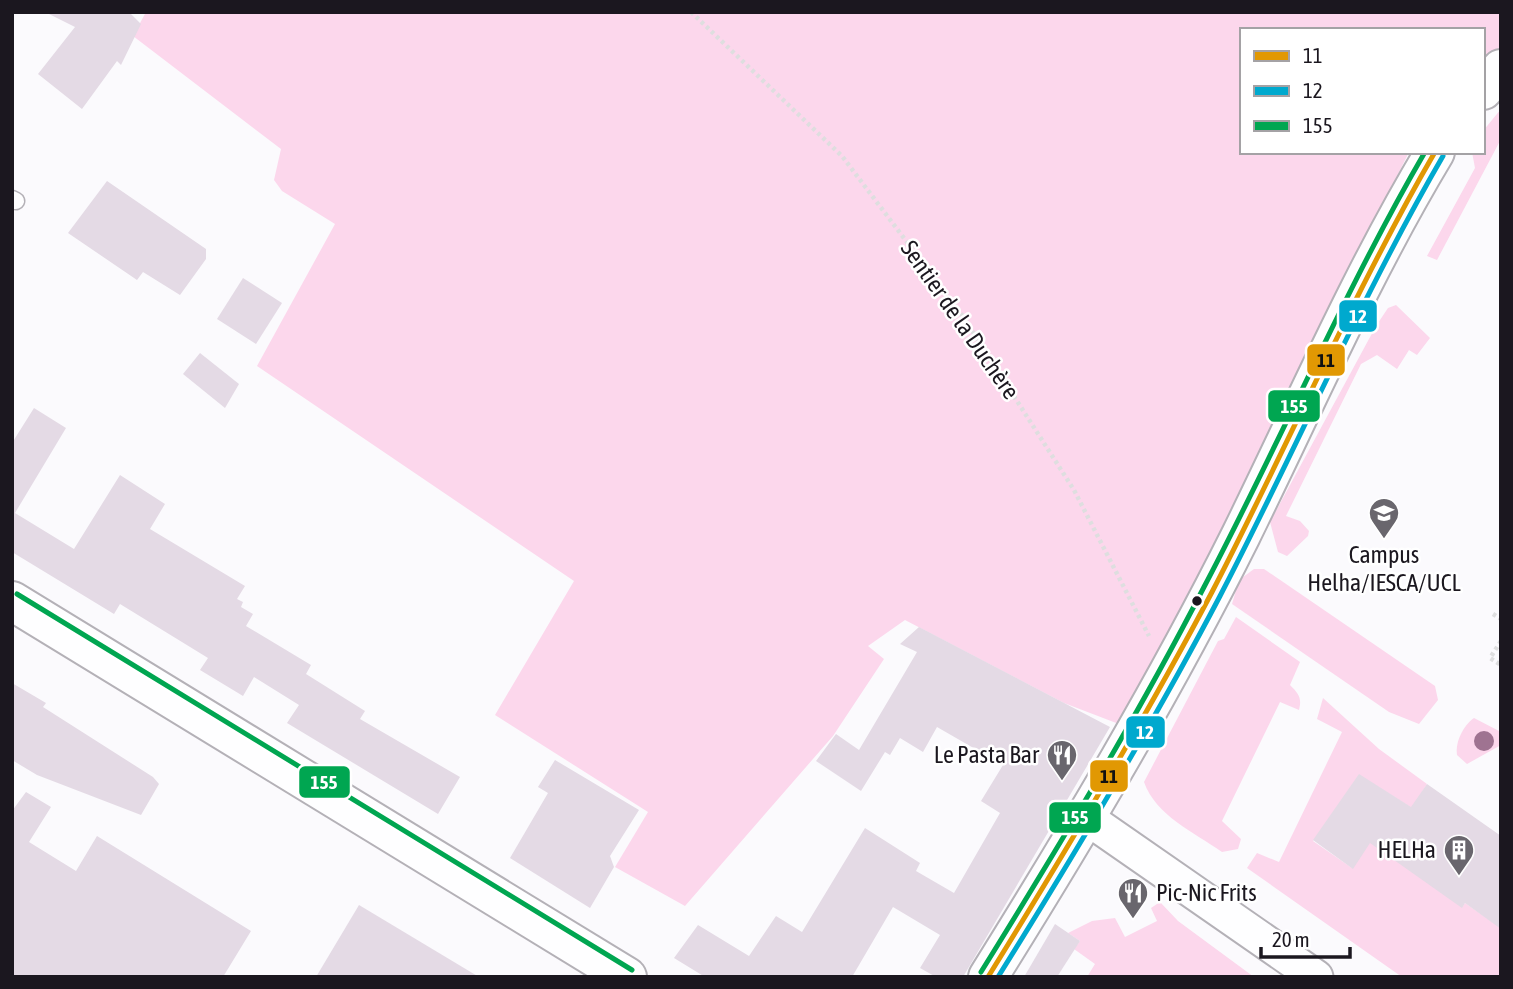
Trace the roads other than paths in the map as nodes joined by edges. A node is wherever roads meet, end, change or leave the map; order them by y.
1 (1501, 69) edge
2 (1485, 88) edge
3 (1434, 154) edge
4 (12, 601) edge
5 (1087, 818) junction
6 (627, 977) edge
7 (988, 977) edge
8 (1316, 977) edge

1 - 2 street
3 - 5 street
4 - 6 street
5 - 7 street
5 - 8 street

